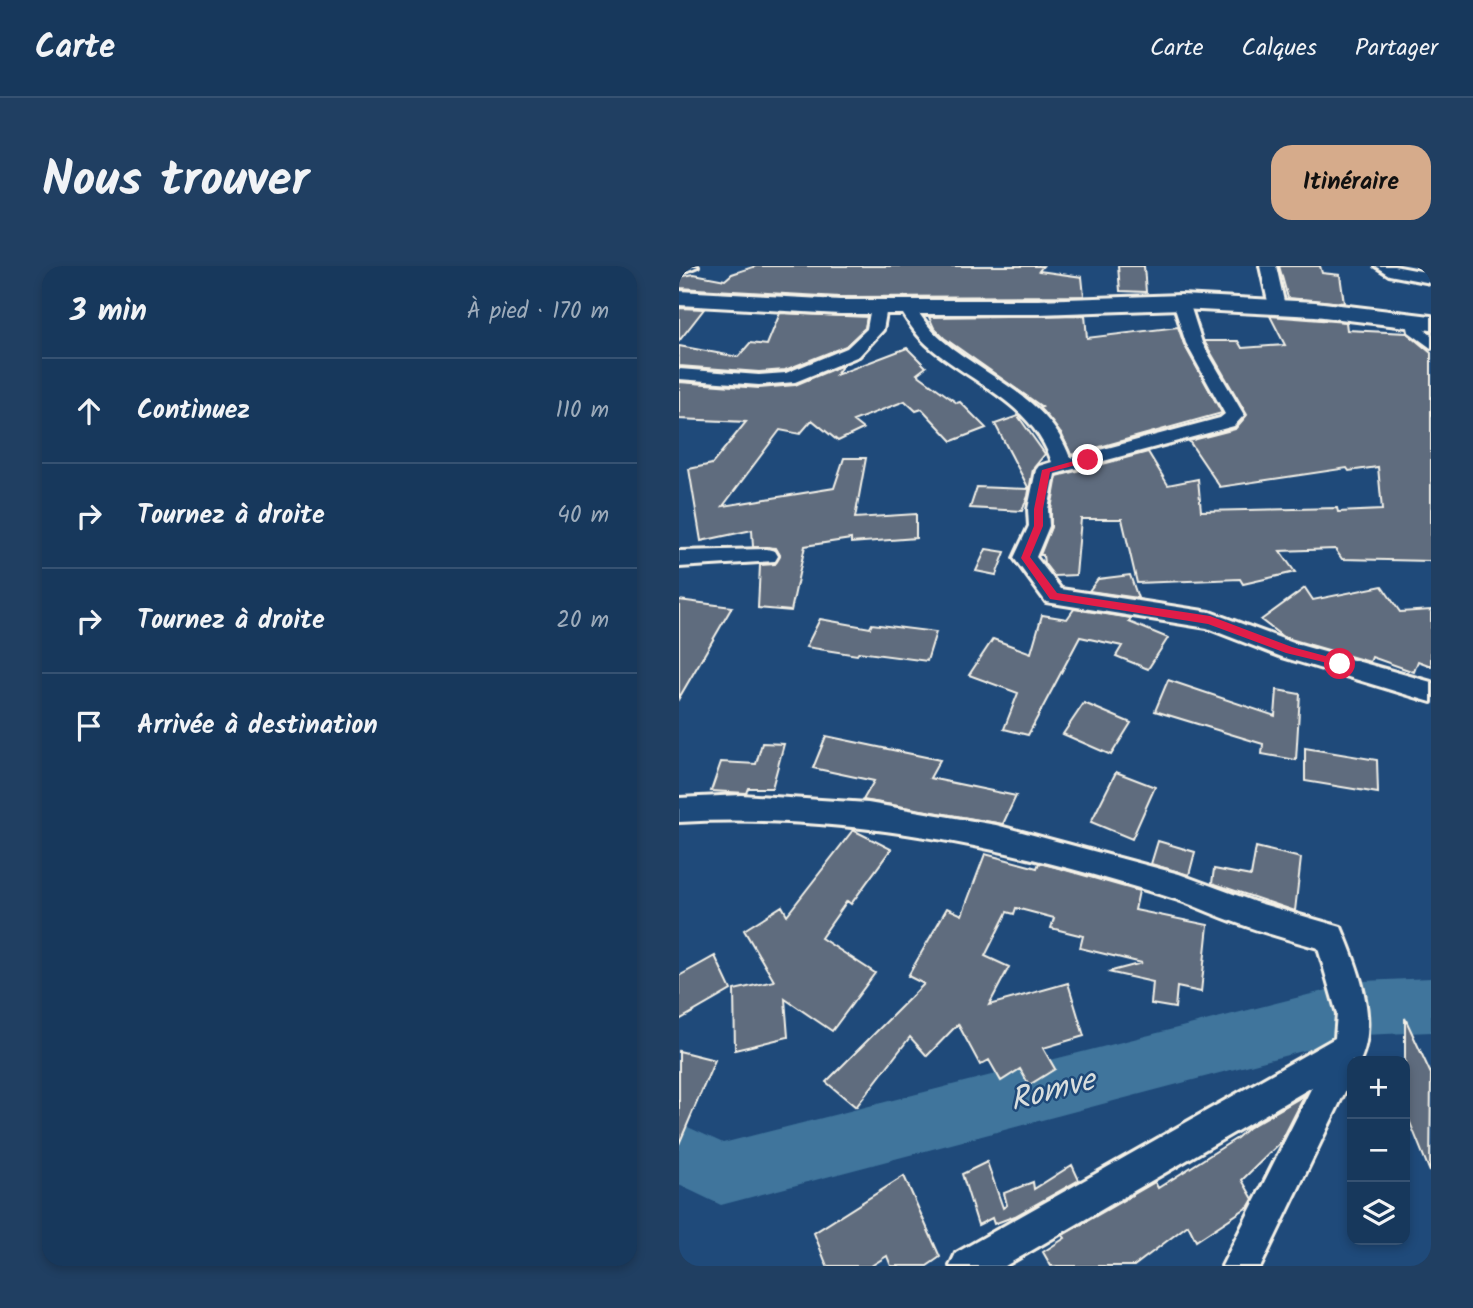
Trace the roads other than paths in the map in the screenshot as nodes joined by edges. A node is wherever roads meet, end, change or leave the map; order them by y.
1 (690, 266) edge
2 (1268, 266) edge
3 (1383, 266) edge
4 (679, 269) edge
5 (1431, 278) edge
6 (679, 298) edge
7 (1181, 302) junction
8 (906, 306) junction
9 (1277, 306) junction
10 (879, 307) junction
11 (1423, 322) edge
12 (1431, 342) edge
13 (679, 374) edge
14 (1063, 466) junction
15 (767, 556) dead end
16 (679, 559) edge
17 (1431, 691) edge
18 (679, 810) edge
19 (1350, 1046) junction
20 (969, 1266) edge
21 (1241, 1266) edge

1 - 4 street
2 - 9 street
3 - 5 street
6 - 10 main road
7 - 8 main road
7 - 9 main road
7 - 14 street
8 - 10 main road
8 - 14 street
9 - 11 main road
10 - 13 street
11 - 12 street
14 - 17 street
15 - 16 street
18 - 19 street
19 - 20 street
19 - 21 street

